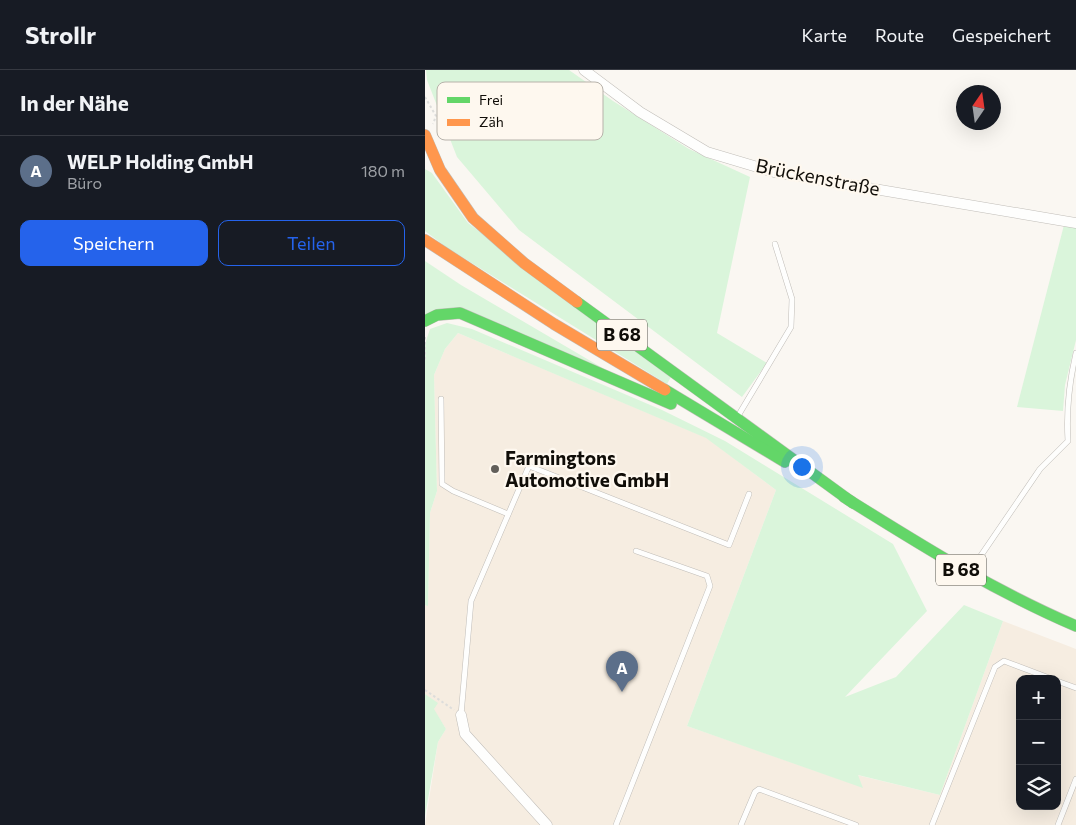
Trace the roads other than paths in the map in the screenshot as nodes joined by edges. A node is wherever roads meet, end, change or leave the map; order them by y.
1 (583, 70) edge
2 (599, 82) edge
3 (603, 85) edge
4 (428, 131) edge
5 (1076, 223) edge
6 (425, 240) edge
7 (775, 244) dead end
8 (425, 250) edge
9 (425, 321) edge
10 (1076, 353) edge
11 (441, 399) dead end
12 (671, 404) junction
13 (737, 419) junction
14 (749, 494) dead end
15 (853, 502) junction
16 (508, 514) junction
17 (636, 551) dead end
18 (968, 574) junction
19 (1076, 626) edge
20 (1041, 675) edge
21 (1061, 682) edge
22 (1076, 688) edge
23 (461, 715) joint
24 (1076, 779) edge
25 (547, 825) edge
26 (616, 825) edge
27 (741, 825) edge
28 (856, 825) edge
29 (932, 825) edge
30 (1058, 825) edge

1 - 2 street, Brückenstraße
3 - 5 street, Brückenstraße
4 - 13 main road, B 68
6 - 15 main road, B 68
7 - 13 lane
8 - 12 main road, B 68
9 - 12 main road, B 68
10 - 18 lane
11 - 16 lane
12 - 15 main road, B 68
13 - 15 main road, B 68
14 - 16 lane
15 - 18 main road, B 68
16 - 23 lane
17 - 26 lane
18 - 19 main road, B 68
20 - 29 lane
21 - 22 lane
23 - 25 street
24 - 30 lane
27 - 28 lane

